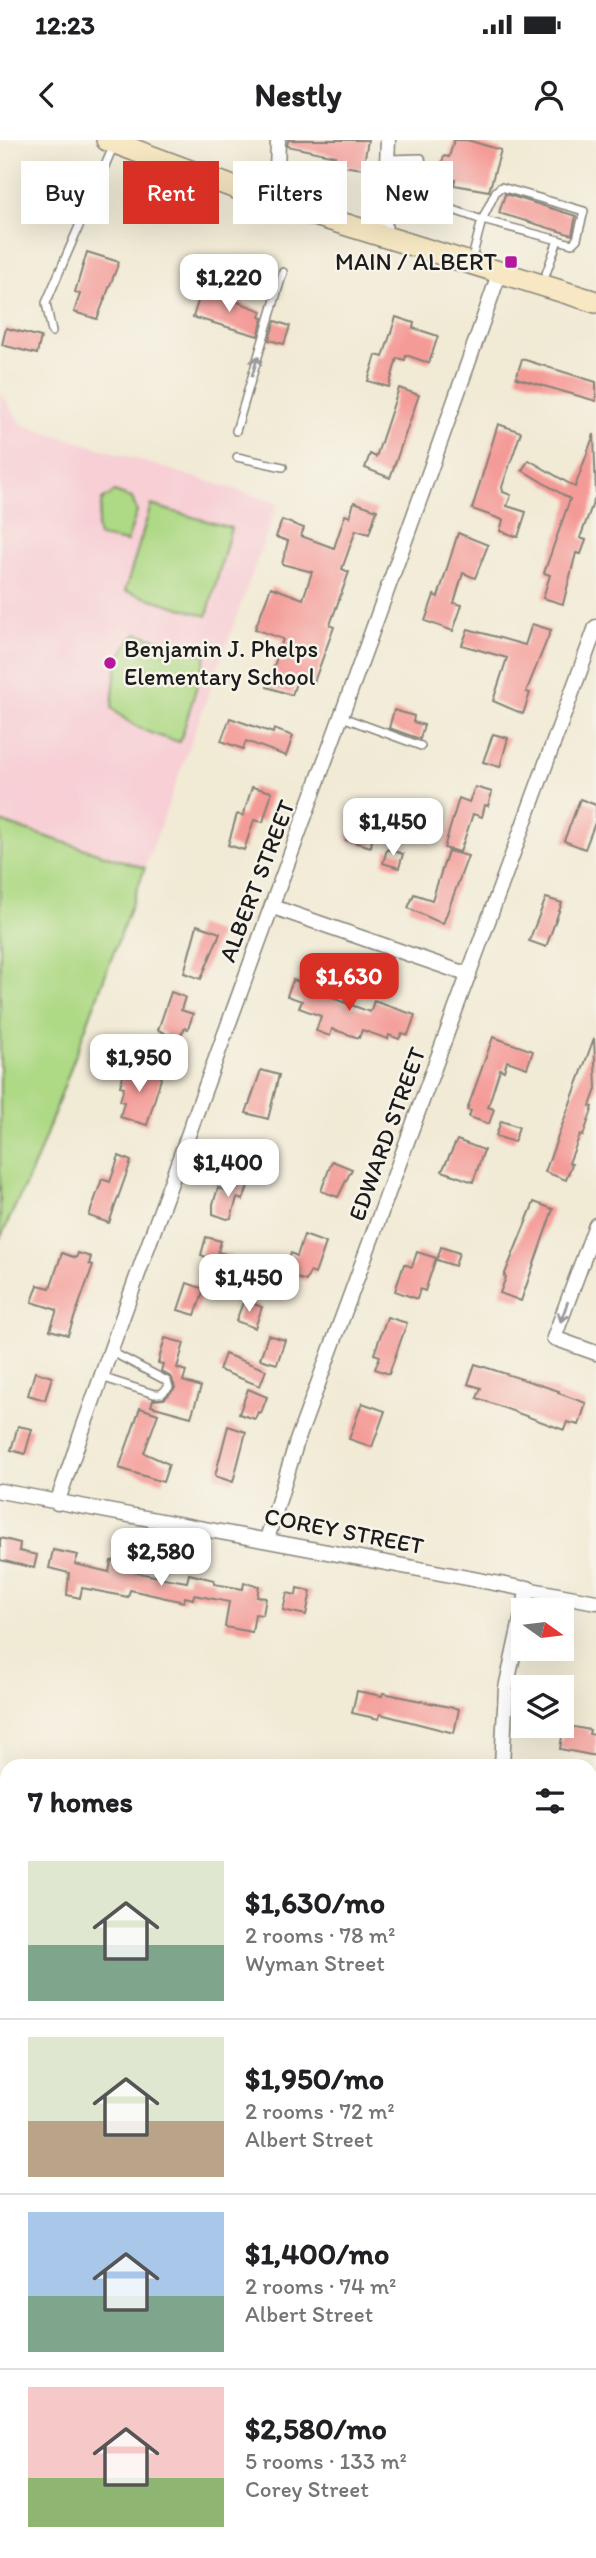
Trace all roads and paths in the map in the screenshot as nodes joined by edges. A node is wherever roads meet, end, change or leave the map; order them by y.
1 (278, 140) edge
2 (388, 140) edge
3 (111, 141) edge
4 (387, 159) junction
5 (277, 161) edge
6 (233, 187) edge
7 (482, 220) junction
8 (343, 224) edge
9 (384, 237) junction
10 (558, 240) junction
11 (471, 265) junction
12 (283, 272) dead end
13 (499, 274) junction
14 (541, 286) junction
15 (596, 302) edge
16 (52, 332) dead end
17 (236, 431) dead end
18 (237, 457) dead end
19 (283, 467) dead end
20 (596, 626) edge
21 (342, 717) junction
22 (421, 746) dead end
23 (273, 907) junction
24 (469, 975) junction
25 (596, 1225) edge
26 (110, 1351) junction
27 (596, 1353) edge
28 (101, 1377) junction
29 (0, 1491) edge
30 (57, 1503) junction
31 (267, 1539) junction
32 (528, 1588) junction
33 (596, 1602) edge
34 (502, 1759) edge

1 - 5 street
2 - 4 street
3 - 6 main road
3 - 16 lane
4 - 7 lane
4 - 9 street
7 - 10 lane
7 - 10 lane
7 - 11 lane
8 - 9 main road
9 - 11 main road
10 - 14 lane
11 - 13 main road
17 -> 12 lane
13 - 14 main road
13 - 21 street, ALBERT STREET
14 - 15 main road
18 - 19 lane
20 - 24 street, EDWARD STREET
21 - 22 lane
21 - 23 street, ALBERT STREET
23 - 24 street
23 - 26 street, ALBERT STREET
24 - 31 street, EDWARD STREET
25 -> 27 street
26 - 28 street, ALBERT STREET
26 - 28 lane
28 - 30 street, ALBERT STREET
29 - 30 street, COREY STREET
30 - 31 street, COREY STREET
31 - 32 street, COREY STREET
32 - 33 street, COREY STREET
32 - 34 street

